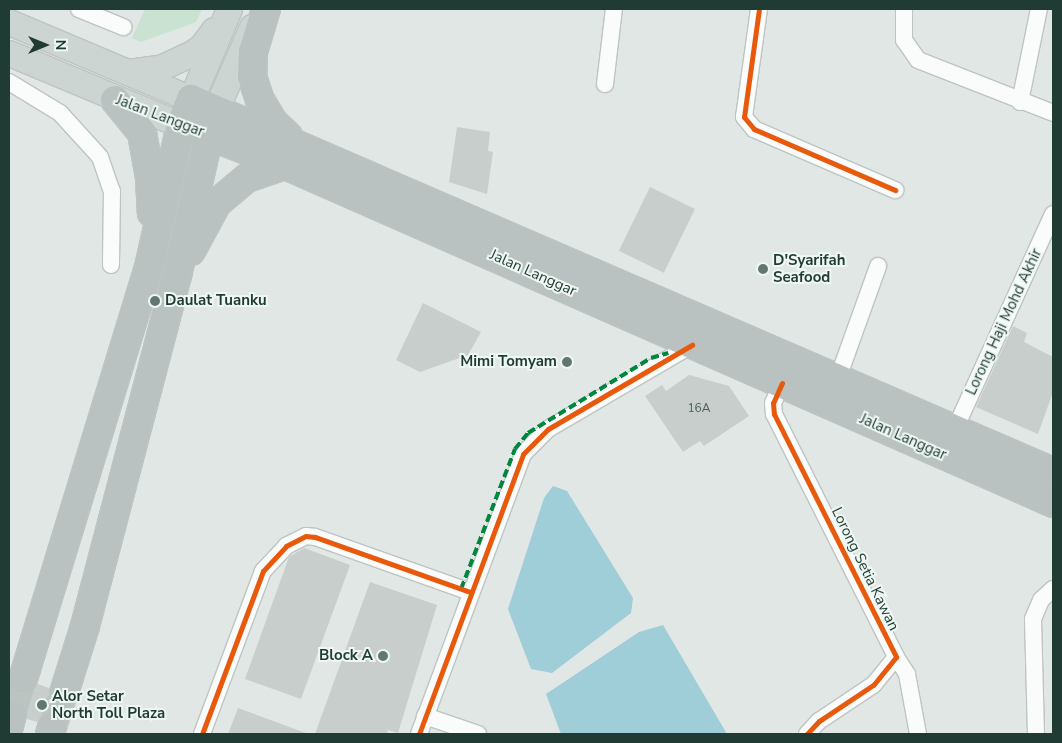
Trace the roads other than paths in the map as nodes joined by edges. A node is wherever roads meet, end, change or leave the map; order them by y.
1 (79, 9) edge
2 (225, 9) edge
3 (229, 9) edge
4 (261, 9) edge
5 (266, 9) edge
6 (614, 9) edge
7 (759, 9) edge
8 (904, 9) edge
9 (1039, 9) edge
10 (9, 22) edge
11 (123, 27) dead end
12 (9, 53) edge
13 (125, 72) junction
14 (9, 82) edge
15 (605, 84) dead end
16 (191, 98) junction
17 (115, 100) junction
18 (1020, 102) junction
19 (216, 109) junction
20 (1053, 113) edge
21 (181, 125) junction
22 (207, 134) junction
23 (288, 152) junction
24 (895, 190) dead end
25 (1053, 214) edge
26 (111, 265) dead end
27 (149, 266) junction
28 (878, 266) dead end
29 (176, 276) junction
30 (692, 346) junction
31 (838, 378) junction
32 (782, 383) junction
33 (955, 429) junction
34 (1053, 472) edge
35 (1053, 503) edge
36 (1053, 589) edge
37 (470, 592) junction
38 (896, 657) junction
39 (24, 679) tunnel mouth
40 (64, 694) tunnel mouth
41 (425, 716) junction
42 (202, 734) edge
43 (419, 734) edge
44 (478, 734) edge
45 (807, 734) edge
46 (918, 734) edge
47 (1036, 734) edge

1 - 11 street
2 - 13 main road
3 - 16 main road
4 - 19 main road
5 - 23 highway
6 - 15 street
7 - 24 street
8 - 18 street
9 - 18 street
10 - 13 main road, Jalan Langgar
12 - 17 main road, Jalan Langgar
13 - 16 main road, Jalan Langgar
14 - 26 street
16 - 19 highway, Jalan Langgar
16 - 21 highway
17 - 21 main road, Jalan Langgar
17 - 27 highway
18 - 20 street
19 - 22 highway
19 - 23 highway, Jalan Langgar
21 - 22 highway, Jalan Langgar
21 - 27 highway
22 - 23 highway, Jalan Langgar
22 - 29 highway
23 - 29 highway
23 - 30 highway, Jalan Langgar
23 - 31 highway, Jalan Langgar
25 - 33 street, Lorong Haji Mohd Akhir
27 - 39 highway
28 - 31 street
29 - 40 highway
30 - 32 highway, Jalan Langgar
30 - 37 street
31 - 33 highway, Jalan Langgar
32 - 35 highway, Jalan Langgar
32 - 38 street, Lorong Setia Kawan
33 - 34 highway, Jalan Langgar
36 - 47 street
37 - 41 street
37 - 42 street
38 - 45 street
38 - 46 street, Lorong Setia Kawan
41 - 43 street
41 - 44 street

